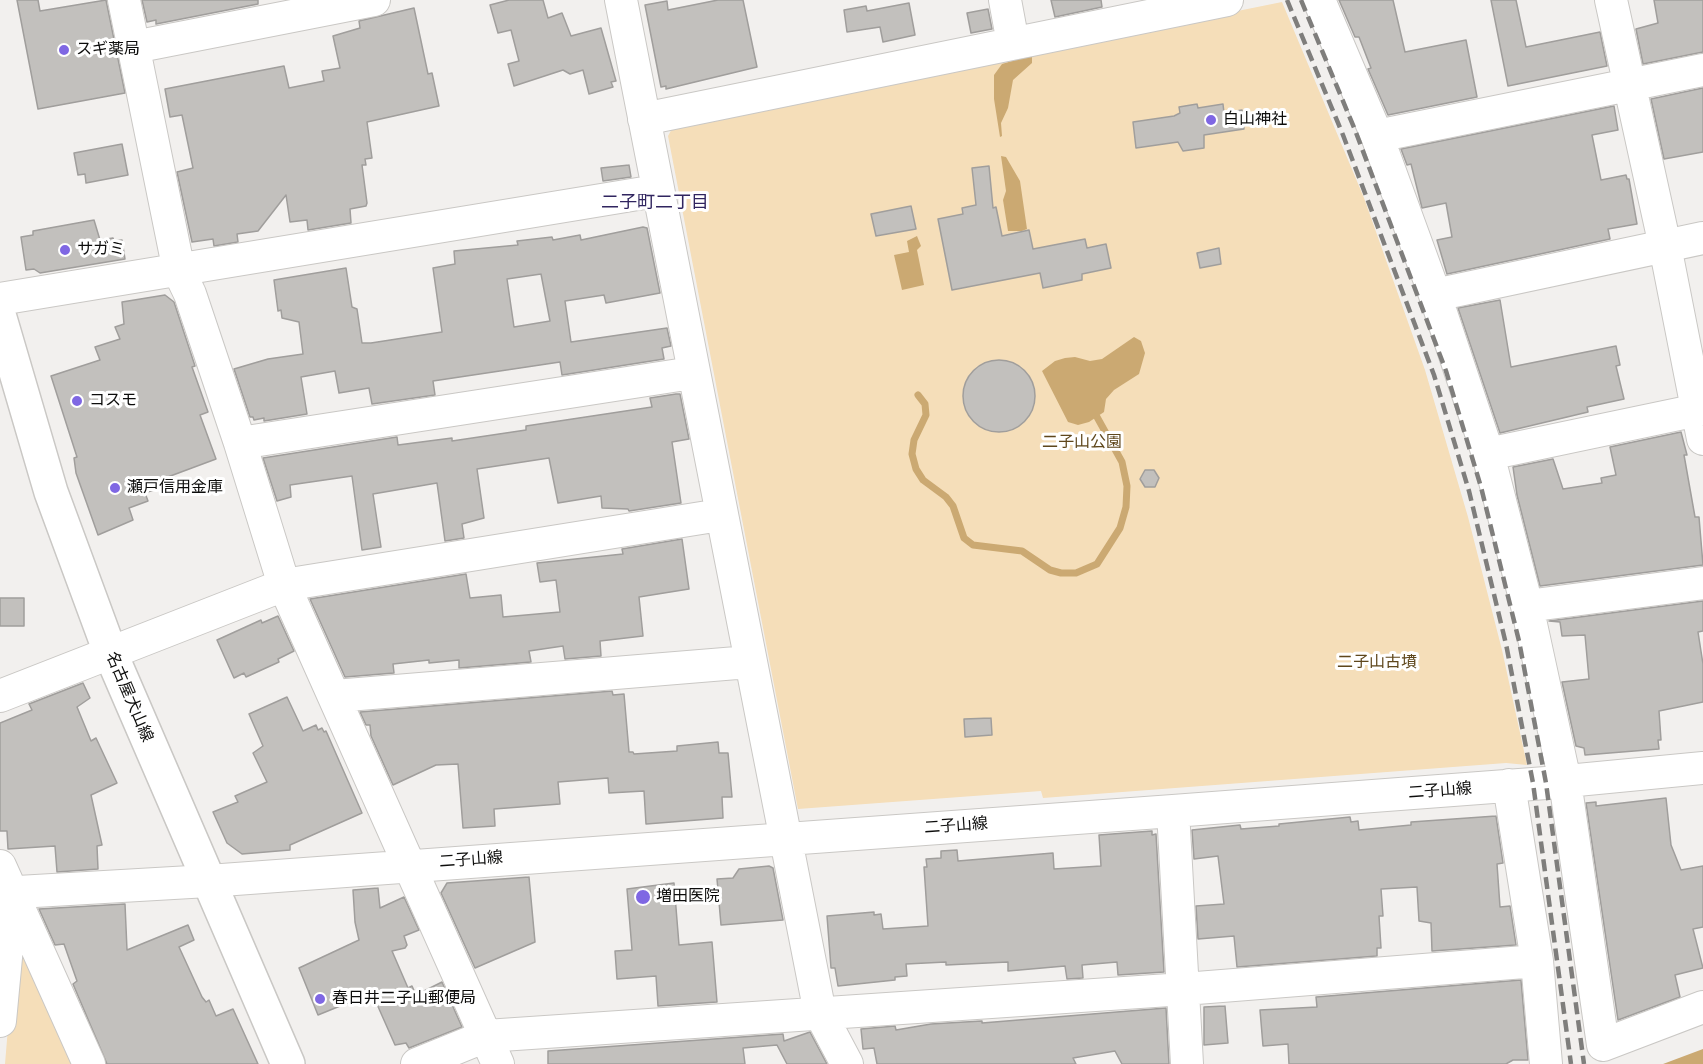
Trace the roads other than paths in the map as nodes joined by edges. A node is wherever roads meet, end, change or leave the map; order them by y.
1 (124, 0) edge
2 (374, 0) edge
3 (621, 0) edge
4 (1005, 0) edge
5 (1227, 0) edge
6 (1319, 0) edge
7 (1611, 0) edge
8 (1013, 43) junction
9 (134, 47) junction
10 (1703, 70) edge
11 (1629, 84) junction
12 (644, 119) junction
13 (1377, 136) junction
14 (656, 191) junction
15 (1703, 238) edge
16 (1665, 246) junction
17 (180, 271) junction
18 (1436, 295) junction
19 (0, 299) edge
20 (0, 318) edge
21 (692, 373) junction
22 (1701, 419) edge
23 (240, 443) junction
24 (1488, 454) junction
25 (720, 515) junction
26 (1703, 583) edge
27 (284, 585) junction
28 (1527, 606) junction
29 (110, 652) junction
30 (749, 662) junction
31 (0, 696) edge
32 (335, 696) junction
33 (1703, 768) edge
34 (1565, 781) junction
35 (1509, 785) junction
36 (1173, 811) junction
37 (784, 838) junction
38 (410, 865) junction
39 (208, 881) junction
40 (4, 884) edge
41 (1537, 961) junction
42 (1184, 989) junction
43 (1703, 1007) edge
44 (819, 1012) junction
45 (0, 1021) edge
46 (492, 1050) edge
47 (89, 1064) edge
48 (288, 1064) edge
49 (417, 1064) edge
50 (848, 1064) edge
51 (1187, 1064) edge
52 (1545, 1064) edge

1 - 9 street
2 - 9 street
3 - 12 street
4 - 8 street
5 - 8 street
6 - 13 street
7 - 11 street
8 - 12 street
9 - 17 street
10 - 11 street
11 - 13 street
11 - 16 street
12 - 14 street
13 - 18 street
14 - 17 street
14 - 21 street
15 - 16 street
16 - 18 street
16 - 22 street
17 - 19 street
17 - 23 street
18 - 24 street
20 - 29 main road, 名古屋犬山線
21 - 23 street
21 - 25 street
22 - 24 street
23 - 27 street
24 - 28 street
25 - 27 street
25 - 30 street
26 - 28 street
27 - 29 street
27 - 32 street
28 - 34 street
29 - 31 street
29 - 39 main road, 名古屋犬山線
30 - 32 street
30 - 37 street
32 - 38 street
33 - 34 street, 二子山線
34 - 35 street, 二子山線
34 - 43 street
35 - 36 street, 二子山線
35 - 41 street
36 - 37 street, 二子山線
36 - 42 street
37 - 38 street, 二子山線
37 - 44 street
38 - 39 street, 二子山線
38 - 46 street
39 - 40 street, 二子山線
39 - 48 main road, 名古屋犬山線
40 - 45 street
40 - 47 street
41 - 42 street
41 - 52 street
42 - 44 street
42 - 51 street
44 - 46 street
44 - 50 street
46 - 49 street

